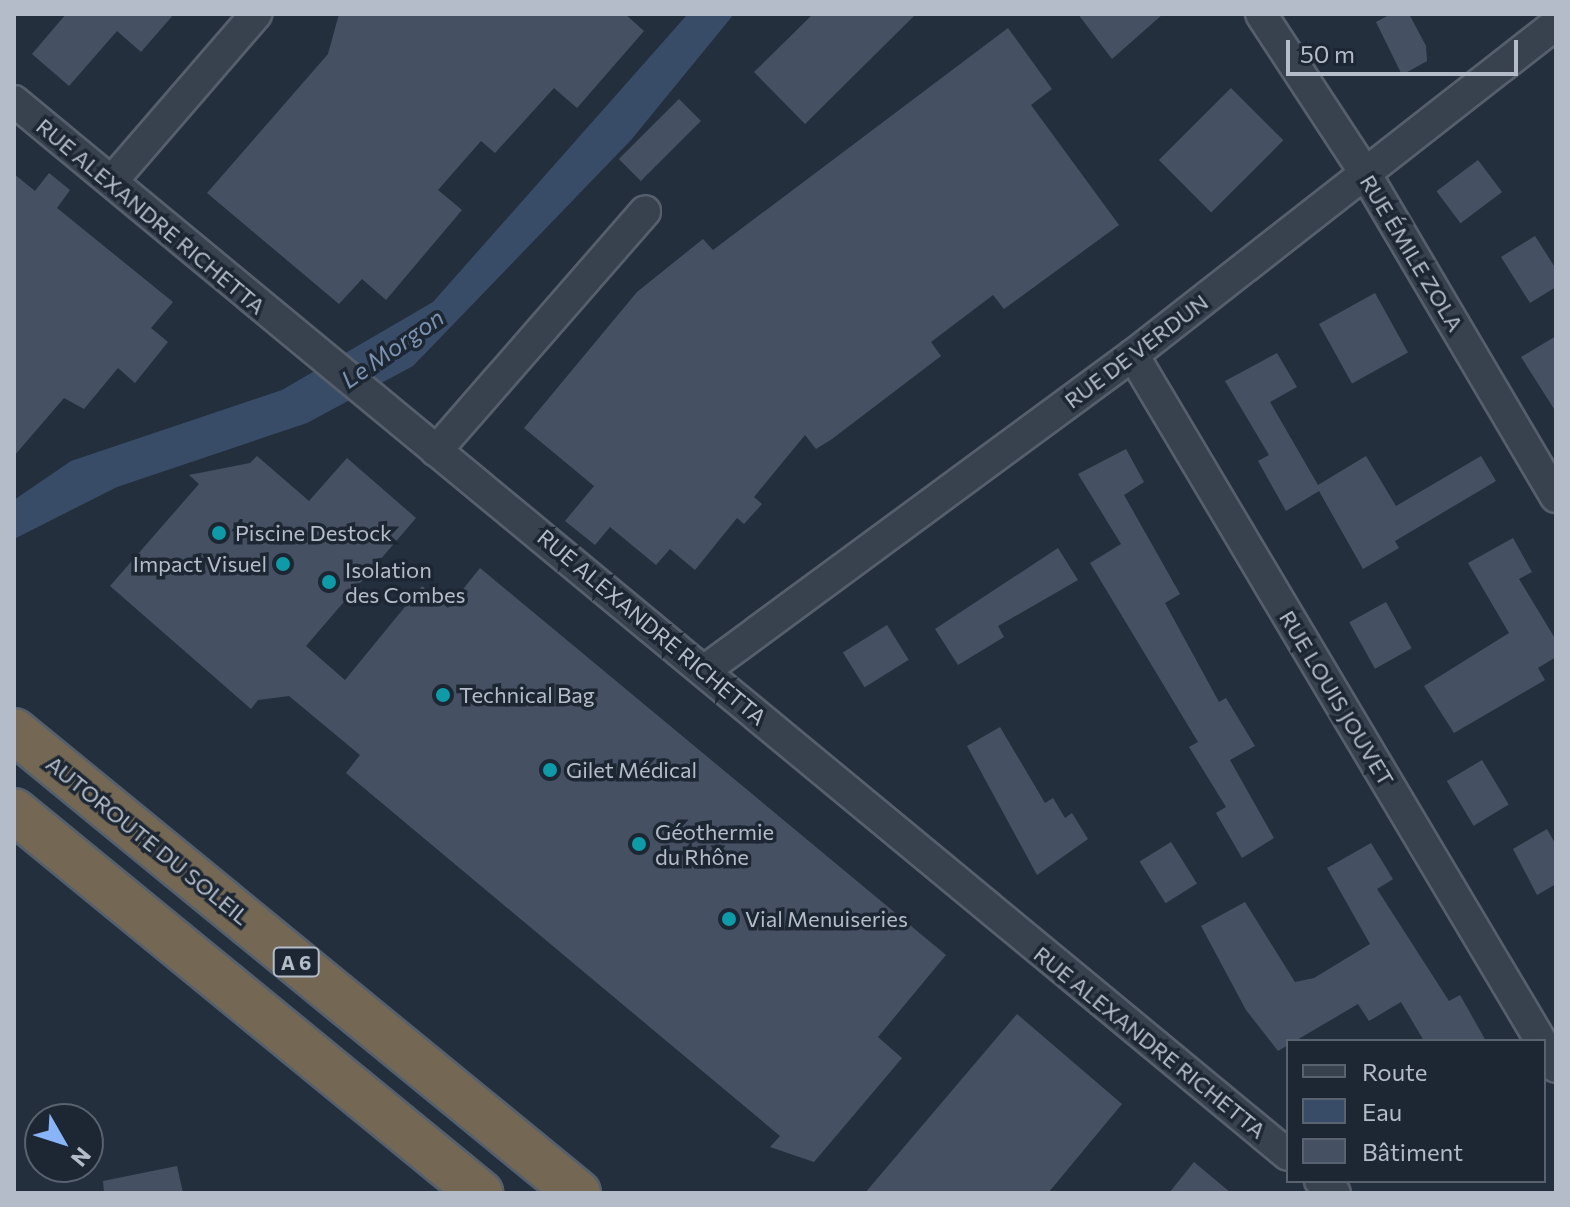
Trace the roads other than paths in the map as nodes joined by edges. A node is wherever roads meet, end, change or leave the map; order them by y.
1 (256, 14) edge
2 (1261, 14) edge
3 (1556, 24) edge
4 (14, 101) edge
5 (1365, 173) junction
6 (112, 181) junction
7 (645, 211) dead end
8 (1133, 355) junction
9 (436, 451) junction
10 (1556, 497) edge
11 (708, 668) junction
12 (14, 731) edge
13 (14, 811) edge
14 (1540, 1039) edge
15 (1286, 1153) edge
16 (480, 1193) edge
17 (578, 1193) edge

1 - 6 street
2 - 5 street, RUE ÉMILE ZOLA
3 - 5 street, RUE DE VERDUN
4 - 6 street, RUE ALEXANDRE RICHETTA
5 - 8 street, RUE DE VERDUN
5 - 10 street, RUE ÉMILE ZOLA
6 - 9 street, RUE ALEXANDRE RICHETTA
7 - 9 street
8 - 11 street, RUE DE VERDUN
8 - 14 street, RUE LOUIS JOUVET
9 - 11 street, RUE ALEXANDRE RICHETTA
11 - 15 street, RUE ALEXANDRE RICHETTA
12 - 17 highway, AUTOROUTE DU SOLEIL / A 6
13 - 16 highway

